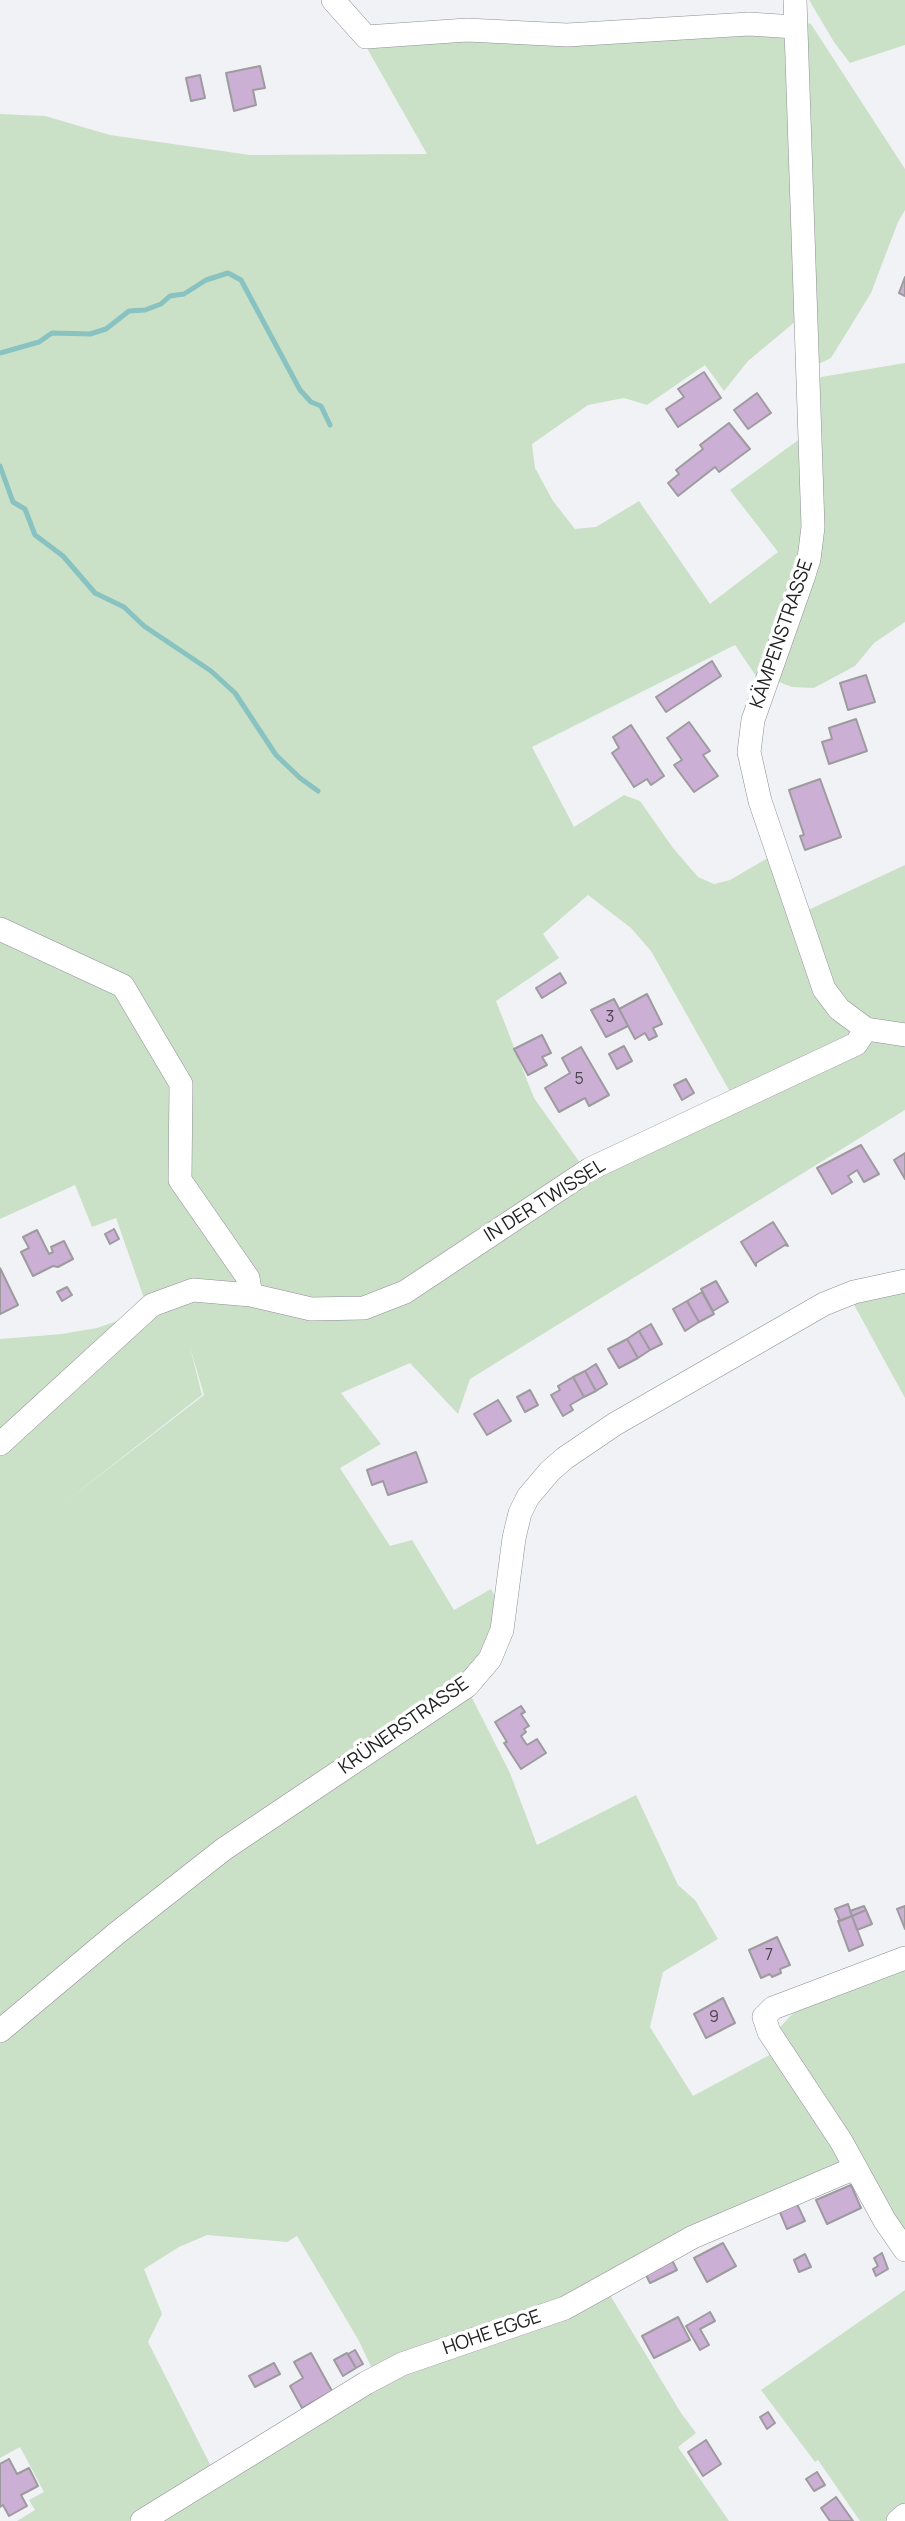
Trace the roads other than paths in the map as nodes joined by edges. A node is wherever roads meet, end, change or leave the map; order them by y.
1 (333, 0) edge
2 (795, 0) edge
3 (795, 27) junction
4 (0, 929) edge
5 (866, 1029) junction
6 (905, 1035) edge
7 (905, 1281) edge
8 (251, 1296) junction
9 (0, 1444) edge
10 (905, 1958) edge
11 (0, 2031) edge
12 (855, 2168) junction
13 (905, 2250) edge
14 (905, 2515) edge
15 (142, 2521) edge
16 (898, 2521) edge

1 - 3 street
2 - 3 street, KÄMPENSTRASSE
3 - 5 street, KÄMPENSTRASSE
4 - 8 street
5 - 6 street, KÄMPENSTRASSE
5 - 8 street, IN DER TWISSEL
7 - 11 street, KRÜNERSTRASSE
8 - 9 street, IN DER TWISSEL
10 - 12 street
12 - 13 street
12 - 15 street, HOHE EGGE
14 - 16 street

